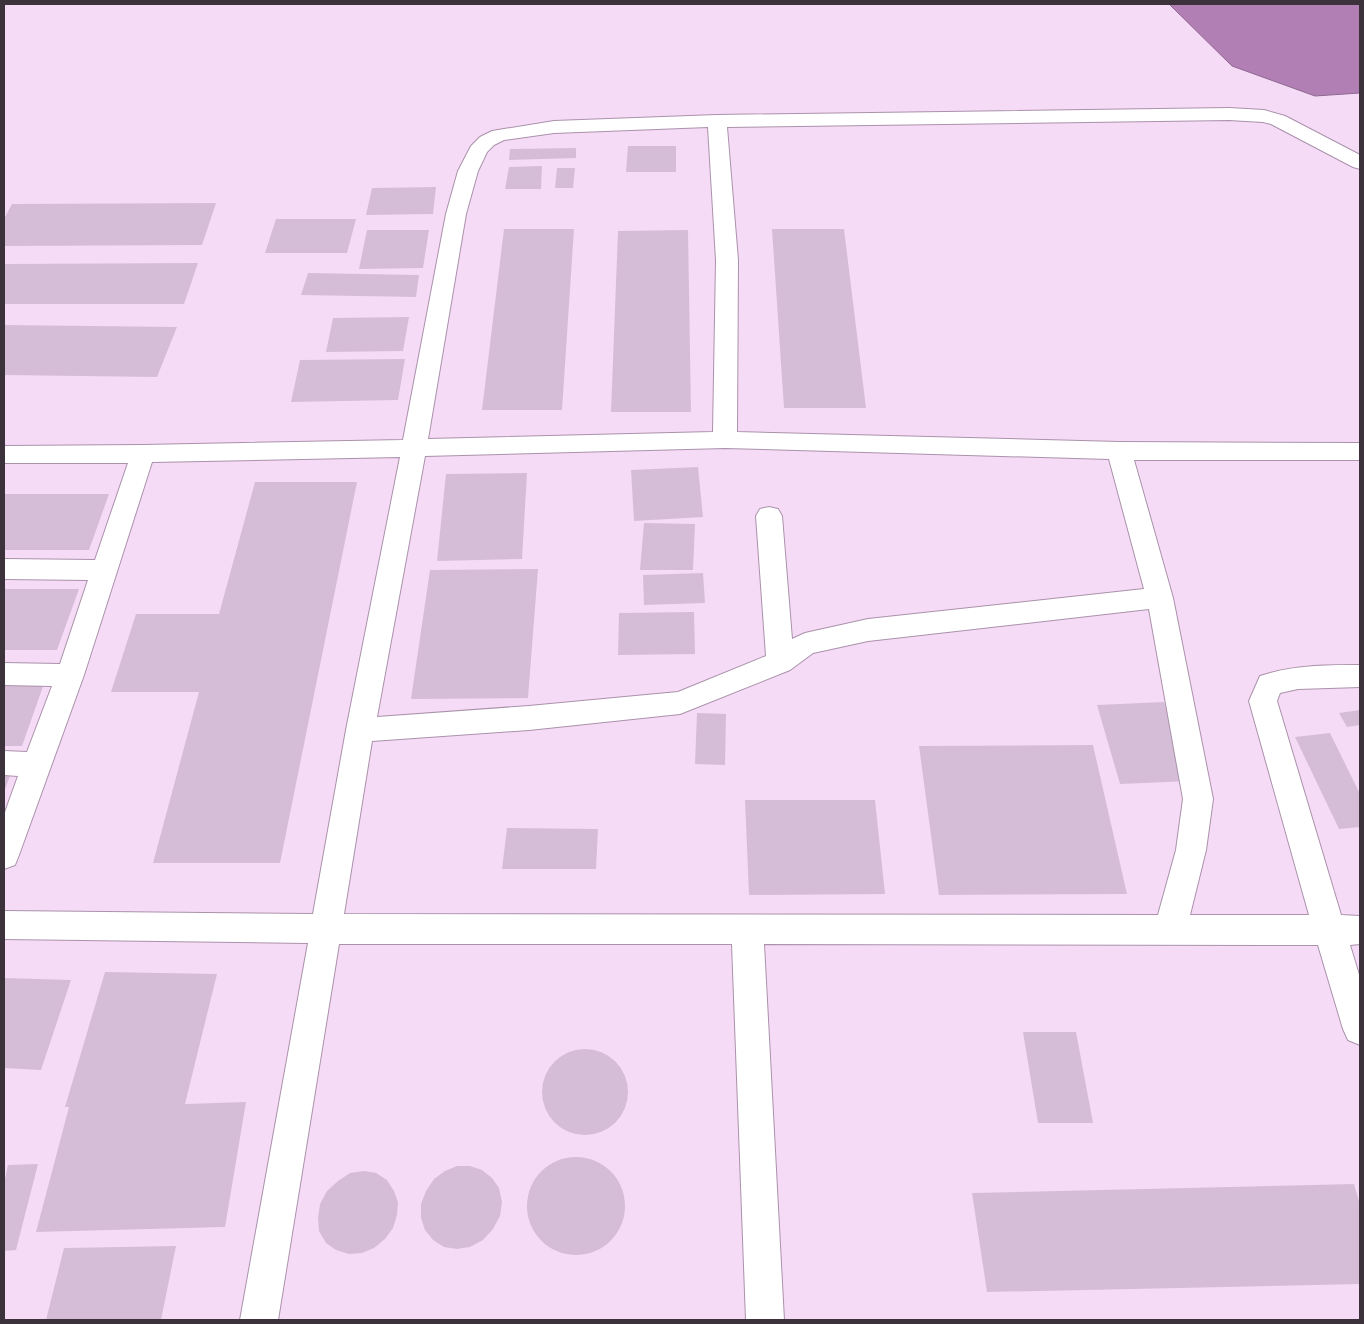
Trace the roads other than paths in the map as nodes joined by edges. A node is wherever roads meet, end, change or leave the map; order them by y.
1 (718, 121) junction
2 (1360, 163) edge
3 (725, 440) junction
4 (414, 448) junction
5 (1119, 451) junction
6 (1360, 451) edge
7 (4, 454) edge
8 (143, 454) junction
9 (769, 516) dead end
10 (4, 569) edge
11 (104, 570) junction
12 (1160, 598) junction
13 (780, 662) junction
14 (4, 674) edge
15 (70, 675) junction
16 (1360, 676) edge
17 (360, 730) junction
18 (4, 763) edge
19 (37, 765) junction
20 (4, 855) edge
21 (4, 925) edge
22 (327, 929) junction
23 (747, 930) junction
24 (1170, 930) junction
25 (1329, 930) junction
26 (1360, 930) edge
27 (1360, 1029) edge
28 (259, 1320) edge
29 (765, 1320) edge

1 - 2 lane
1 - 3 lane
1 - 4 lane
3 - 4 lane
3 - 5 lane
4 - 8 lane
4 - 17 lane
5 - 6 lane
5 - 12 lane
7 - 8 lane
8 - 11 lane
9 - 13 lane
10 - 11 lane
11 - 15 lane
12 - 13 lane
12 - 24 lane
13 - 17 lane
14 - 15 lane
15 - 19 lane
16 - 25 lane
17 - 22 lane
18 - 19 lane
19 - 20 lane
21 - 22 lane
22 - 23 lane
22 - 28 lane
23 - 24 lane
23 - 29 lane
24 - 25 lane
25 - 26 lane
25 - 27 lane

